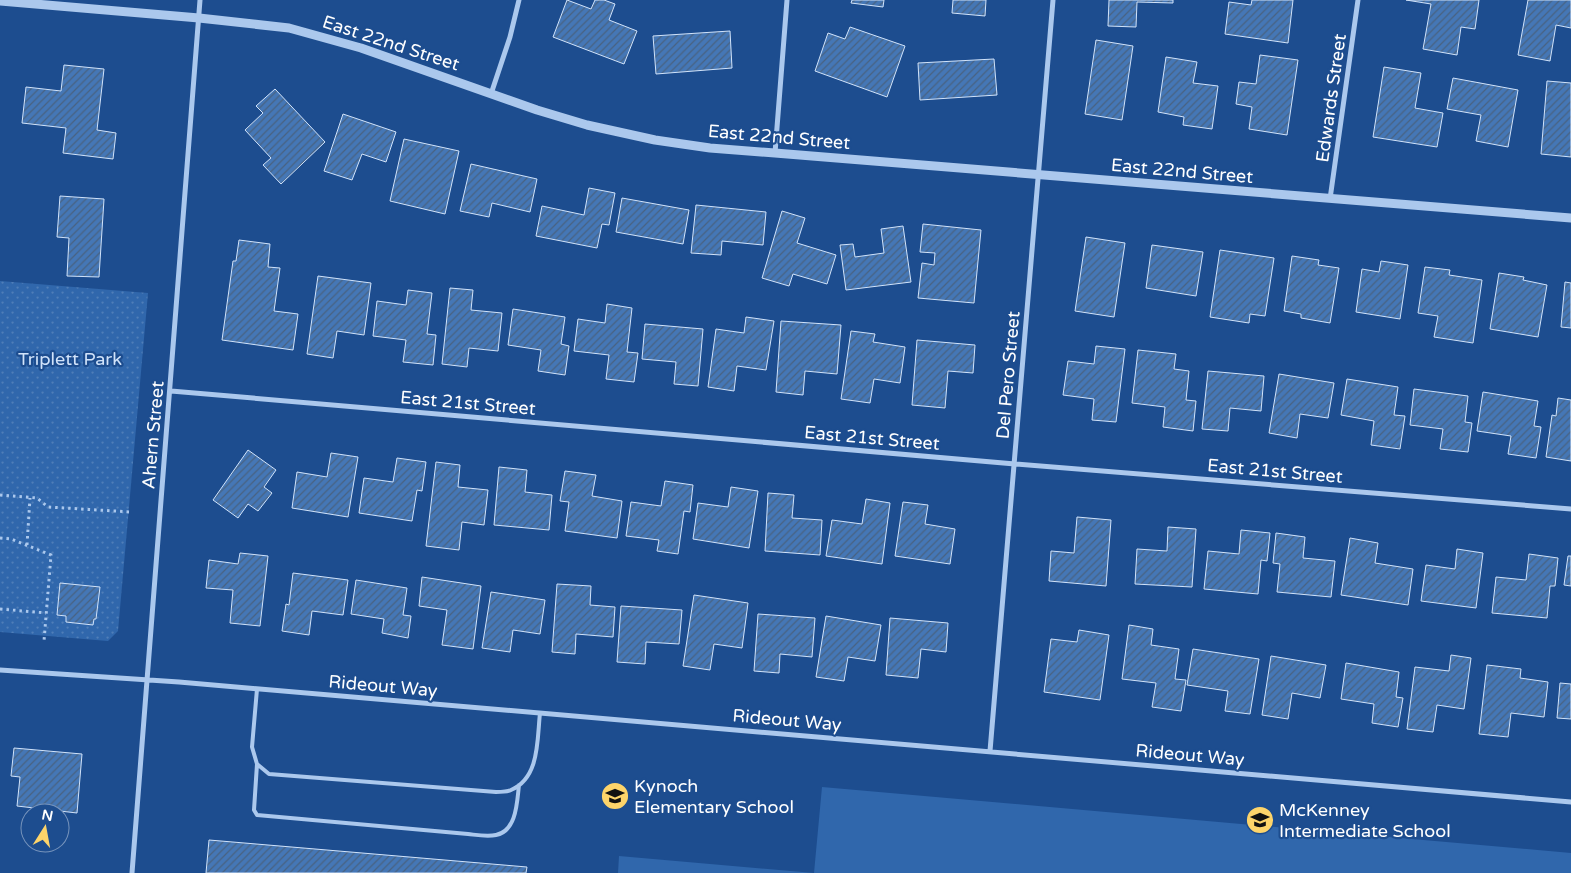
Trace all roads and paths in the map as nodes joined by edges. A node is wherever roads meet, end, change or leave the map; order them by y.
1 (0, 0) edge
2 (200, 0) edge
3 (519, 0) edge
4 (787, 0) edge
5 (1053, 0) edge
6 (1358, 0) edge
7 (199, 18) junction
8 (491, 94) junction
9 (775, 153) junction
10 (1038, 175) junction
11 (1330, 199) junction
12 (1571, 218) edge
13 (170, 391) junction
14 (1015, 464) junction
15 (0, 495) edge
16 (30, 498) junction
17 (1571, 509) edge
18 (130, 512) dead end
19 (0, 538) edge
20 (27, 546) junction
21 (0, 609) edge
22 (46, 613) junction
23 (44, 641) dead end
24 (0, 670) edge
25 (146, 680) junction
26 (256, 689) junction
27 (540, 713) junction
28 (990, 751) junction
29 (257, 764) junction
30 (519, 785) junction
31 (1571, 802) edge
32 (132, 873) edge

1 - 7 street, East 22nd Street
2 - 7 street, Ahern Street
3 - 8 street
4 - 9 street
5 - 10 street, Del Pero Street
6 - 11 street, Edwards Street
7 - 8 street, East 22nd Street
7 - 13 street, Ahern Street
8 - 9 street, East 22nd Street
9 - 10 street, East 22nd Street
10 - 11 street, East 22nd Street
10 - 14 street, Del Pero Street
11 - 12 street, East 22nd Street
13 - 14 street, East 21st Street
13 - 25 street, Ahern Street
14 - 17 street, East 21st Street
14 - 28 street, Del Pero Street
15 - 16 path
16 - 18 path
16 - 20 path
19 - 20 path
20 - 22 path
21 - 22 path
22 - 23 path
24 - 25 street, Rideout Way
25 - 26 street, Rideout Way
25 - 32 street, Ahern Street
26 - 27 street, Rideout Way
26 - 29 lane
27 - 28 street, Rideout Way
27 - 30 lane
28 - 31 street, Rideout Way
29 - 30 lane
29 - 30 lane

